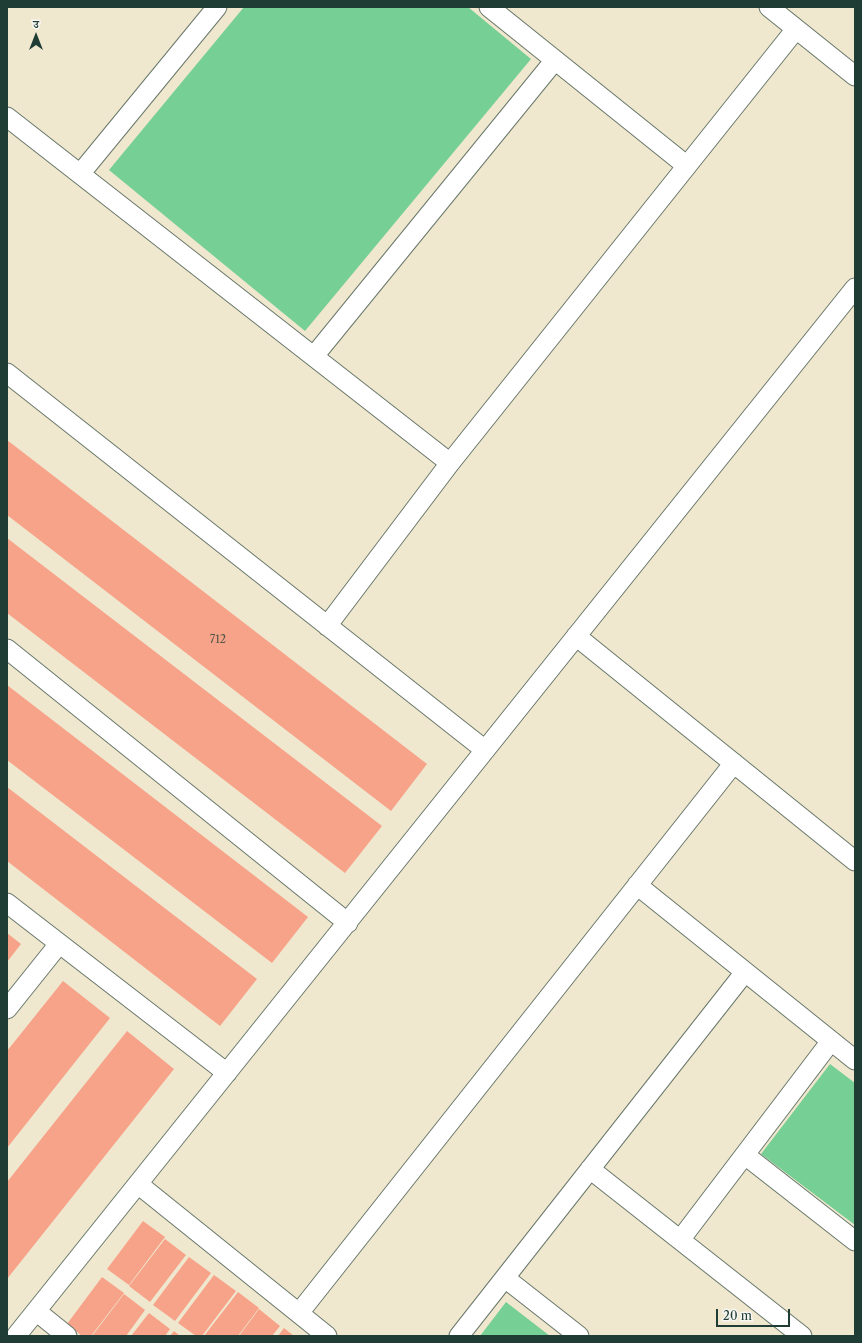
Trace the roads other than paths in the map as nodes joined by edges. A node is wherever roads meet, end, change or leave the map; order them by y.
1 (217, 7) edge
2 (489, 7) edge
3 (769, 7) edge
4 (796, 29) junction
5 (555, 60) junction
6 (855, 76) edge
7 (7, 117) edge
8 (687, 166) junction
9 (80, 174) junction
10 (855, 288) edge
11 (314, 356) junction
12 (7, 373) edge
13 (450, 463) junction
14 (327, 626) junction
15 (576, 636) junction
16 (7, 649) edge
17 (485, 750) junction
18 (734, 763) junction
19 (855, 861) edge
20 (637, 884) junction
21 (7, 903) edge
22 (348, 923) junction
23 (59, 944) junction
24 (745, 972) junction
25 (7, 1008) edge
26 (831, 1041) junction
27 (855, 1060) edge
28 (227, 1074) junction
29 (745, 1155) junction
30 (590, 1169) junction
31 (138, 1184) junction
32 (680, 1240) junction
33 (855, 1241) edge
34 (505, 1278) junction
35 (36, 1311) junction
36 (299, 1313) junction
37 (16, 1336) edge
38 (67, 1336) edge
39 (327, 1336) edge
40 (459, 1336) edge
41 (579, 1336) edge
42 (802, 1336) edge

1 - 9 street
2 - 5 street
3 - 4 street
4 - 6 street
4 - 8 street
5 - 8 street
5 - 11 street
7 - 9 street
8 - 13 street
9 - 11 street
10 - 15 street
11 - 13 street
12 - 14 street
13 - 14 street
14 - 17 street
15 - 17 street
15 - 18 street
16 - 22 street
17 - 22 street
18 - 19 street
18 - 20 street
20 - 24 street
20 - 36 street
21 - 23 street
22 - 28 street
23 - 25 street
23 - 28 street
24 - 26 street
24 - 30 street
26 - 27 street
26 - 29 street
28 - 31 street
29 - 32 street
29 - 33 street
30 - 32 street
30 - 34 street
31 - 35 street
31 - 36 street
32 - 42 street
34 - 40 street
34 - 41 street
35 - 37 street
35 - 38 street
36 - 39 street

